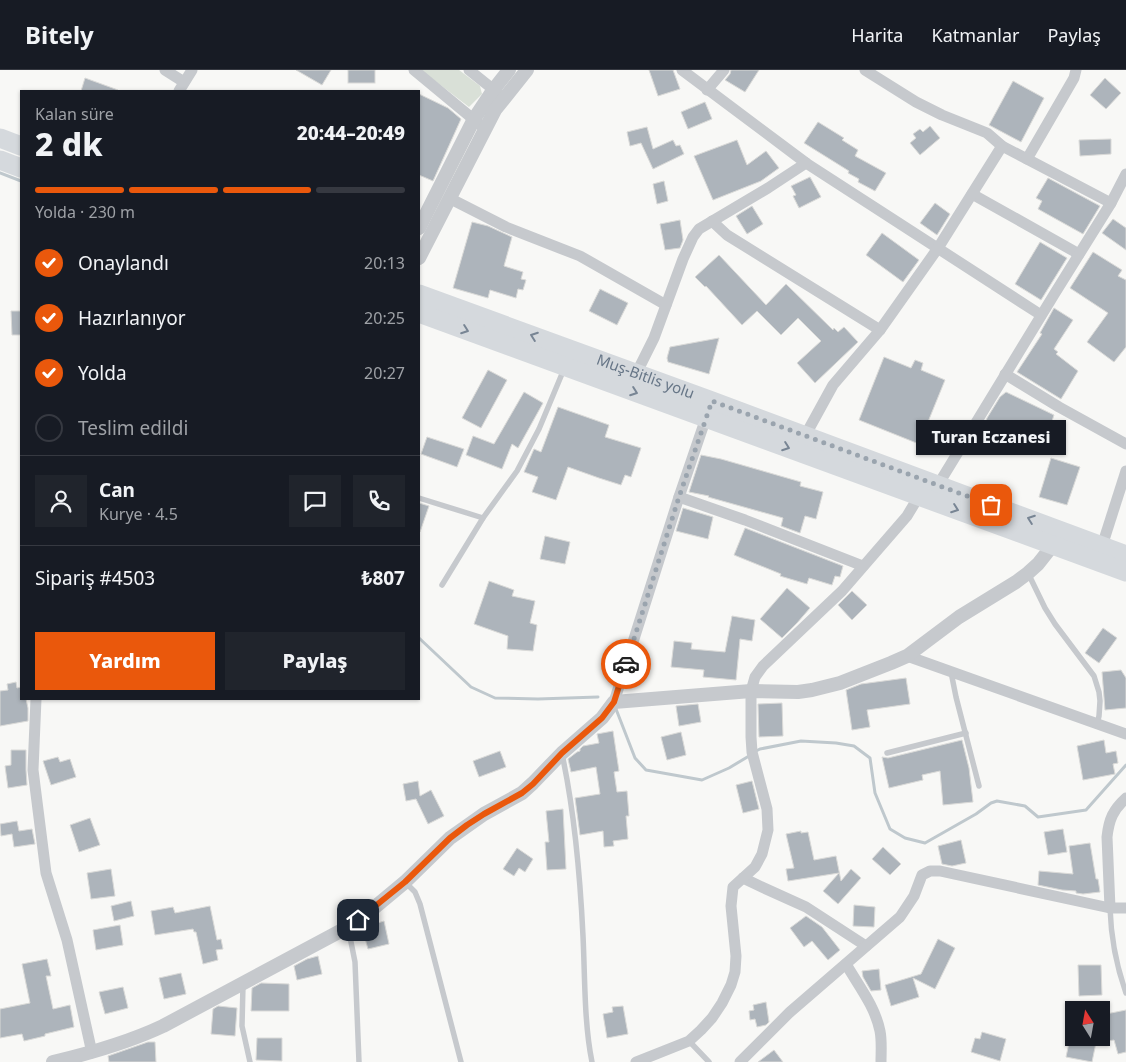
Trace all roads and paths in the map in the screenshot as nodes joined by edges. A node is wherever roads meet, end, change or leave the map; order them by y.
1 (165, 70) edge
2 (192, 70) edge
3 (414, 70) edge
4 (469, 70) edge
5 (509, 70) edge
6 (527, 70) edge
7 (682, 70) edge
8 (724, 70) edge
9 (865, 70) edge
10 (1076, 70) edge
11 (182, 87) edge
12 (707, 90) junction
13 (499, 94) junction
14 (479, 123) junction
15 (0, 138) edge
16 (20, 146) edge
17 (1002, 146) junction
18 (1026, 159) junction
19 (0, 160) edge
20 (806, 163) junction
21 (20, 168) edge
22 (1126, 174) edge
23 (972, 194) junction
24 (449, 198) junction
25 (1111, 203) junction
26 (712, 221) junction
27 (420, 226) edge
28 (938, 248) junction
29 (1079, 254) junction
30 (420, 256) edge
31 (420, 294) edge
32 (666, 305) junction
33 (420, 313) edge
34 (1041, 315) junction
35 (880, 330) junction
36 (567, 358) junction
37 (609, 373) junction
38 (636, 374) junction
39 (1005, 374) junction
40 (709, 409) junction
41 (805, 436) junction
42 (1126, 444) edge
43 (1126, 472) edge
44 (938, 485) junction
45 (919, 496) junction
46 (679, 497) junction
47 (420, 498) edge
48 (483, 518) junction
49 (1057, 538) junction
50 (1102, 546) junction
51 (1126, 555) edge
52 (863, 566) junction
53 (1126, 572) edge
54 (1028, 573) junction
55 (442, 586) dead end
56 (907, 656) junction
57 (951, 672) junction
58 (751, 692) junction
59 (36, 700) edge
60 (614, 702) junction
61 (1097, 724) junction
62 (966, 733) junction
63 (1126, 734) edge
64 (562, 753) junction
65 (887, 753) dead end
66 (979, 786) dead end
67 (1126, 798) edge
68 (743, 878) junction
69 (405, 882) junction
70 (1110, 908) junction
71 (1126, 908) edge
72 (348, 927) junction
73 (866, 946) junction
74 (846, 964) junction
75 (243, 983) junction
76 (1126, 993) edge
77 (688, 1041) junction
78 (92, 1053) junction
79 (53, 1062) edge
80 (250, 1062) edge
81 (358, 1062) edge
82 (461, 1062) edge
83 (592, 1062) edge
84 (636, 1062) edge
85 (709, 1062) edge
86 (740, 1062) edge
87 (881, 1062) edge

1 - 11 street
2 - 11 street
3 - 14 street
4 - 13 street
5 - 13 street
6 - 13 street
7 - 12 street
8 - 12 street
9 - 17 street
10 - 18 street
12 - 20 street
13 - 14 street
14 - 24 street
14 - 27 street
15 - 16 highway
17 - 18 street
17 - 23 street
18 - 25 street
19 - 21 highway
20 - 26 street
20 - 28 street
22 - 25 street
23 - 28 street
23 - 29 street
24 - 30 street
24 - 32 street
25 - 29 street
26 - 32 street
26 - 35 street
28 - 34 street
28 - 35 street
29 - 34 street
36 -> 31 highway, Muş-Bitlis yolu
32 - 38 street
33 -> 36 highway, Muş-Bitlis yolu
34 - 39 street
35 - 41 street
36 - 37 highway, Muş-Bitlis yolu
36 - 48 lane
37 - 38 highway, Muş-Bitlis yolu
37 -> 40 highway, Muş-Bitlis yolu
38 - 40 highway, Muş-Bitlis yolu
39 - 42 street
39 - 44 street
40 - 41 highway, Muş-Bitlis yolu
40 -> 45 highway, Muş-Bitlis yolu
40 - 46 street
41 - 44 highway, Muş-Bitlis yolu
43 - 50 street
49 -> 44 highway, Muş-Bitlis yolu
45 -> 49 highway, Muş-Bitlis yolu
45 - 52 street
46 - 52 street
46 - 60 street
47 - 48 lane
48 - 55 lane
49 - 50 highway, Muş-Bitlis yolu
49 - 53 highway, Muş-Bitlis yolu
49 - 54 street
50 - 51 highway, Muş-Bitlis yolu
52 - 58 street
54 - 56 street
54 - 61 lane
56 - 57 street
56 - 58 street
57 - 61 street
57 - 62 lane
58 - 60 street
58 - 68 street
59 - 78 street
60 - 64 street
61 - 63 street
62 - 65 lane
62 - 66 lane
64 - 69 street
64 - 83 lane
67 - 70 street
68 - 73 street
68 - 77 street
69 - 72 street
69 - 82 lane
70 - 71 street
70 - 73 street
70 - 76 lane
72 - 75 street
72 - 81 lane
73 - 74 street
74 - 86 street
74 - 87 street
75 - 78 street
75 - 80 lane
77 - 84 street
77 - 85 lane
78 - 79 street

